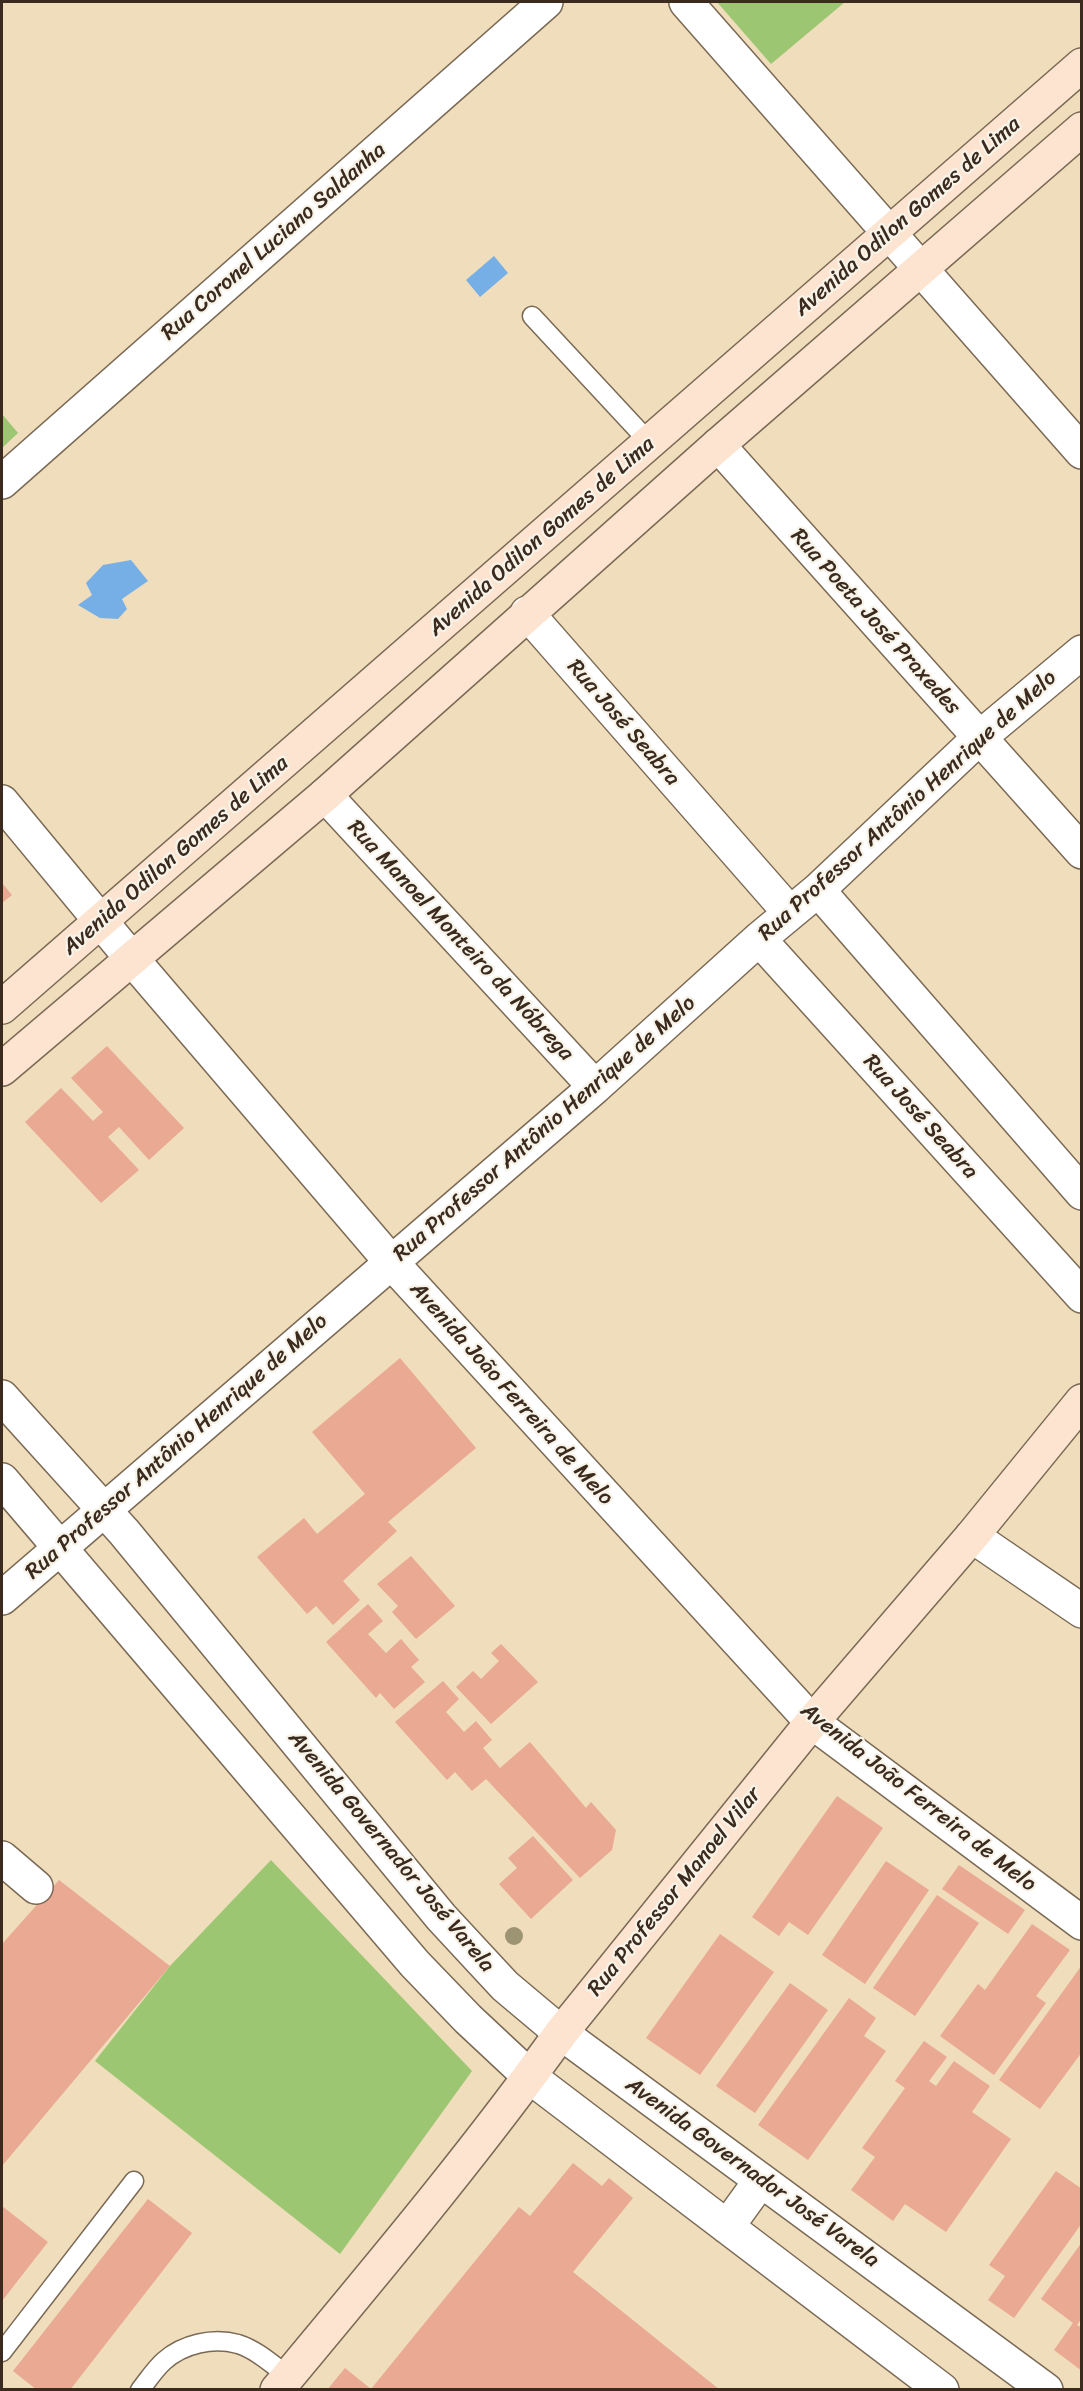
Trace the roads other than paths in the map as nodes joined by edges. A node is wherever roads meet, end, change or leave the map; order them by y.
1 (546, 2) edge
2 (686, 2) edge
3 (1082, 65) edge
4 (1082, 129) edge
5 (889, 234) junction
6 (921, 270) junction
7 (532, 316) dead end
8 (650, 443) junction
9 (718, 445) junction
10 (1082, 452) edge
11 (2, 482) edge
12 (527, 614) junction
13 (1082, 652) edge
14 (979, 738) junction
15 (325, 795) junction
16 (2, 802) edge
17 (1082, 852) edge
18 (818, 890) junction
19 (790, 913) junction
20 (102, 921) junction
21 (759, 939) junction
22 (132, 959) junction
23 (2, 1007) edge
24 (2, 1069) edge
25 (595, 1087) junction
26 (1082, 1193) edge
27 (392, 1263) junction
28 (1082, 1296) edge
29 (2, 1397) edge
30 (1082, 1401) edge
31 (2, 1480) edge
32 (104, 1509) junction
33 (972, 1536) junction
34 (59, 1547) junction
35 (2, 1598) edge
36 (1082, 1611) edge
37 (812, 1722) junction
38 (2, 1858) edge
39 (36, 1887) dead end
40 (441, 1917) junction
41 (1082, 1923) edge
42 (404, 1951) junction
43 (561, 2033) junction
44 (530, 2077) junction
45 (760, 2180) junction
46 (134, 2181) dead end
47 (727, 2227) junction
48 (2, 2352) edge
49 (283, 2383) edge
50 (140, 2390) edge
51 (942, 2390) edge
52 (1046, 2390) edge

1 - 11 street, Rua Coronel Luciano Saldanha
2 - 5 street
3 - 5 main road, Avenida Odilon Gomes de Lima
4 - 6 main road, Avenida Odilon Gomes de Lima
5 - 6 street
5 - 8 main road, Avenida Odilon Gomes de Lima
6 - 9 main road, Avenida Odilon Gomes de Lima
6 - 10 street
7 - 8 lane
8 - 20 main road, Avenida Odilon Gomes de Lima
9 - 12 main road, Avenida Odilon Gomes de Lima
9 - 14 street, Rua Poeta José Praxedes
12 - 15 main road, Avenida Odilon Gomes de Lima
12 - 19 street, Rua José Seabra
13 - 14 street, Rua Professor Antônio Henrique de Melo
14 - 17 street, Rua Poeta José Praxedes
14 - 18 street, Rua Professor Antônio Henrique de Melo
15 - 22 main road, Avenida Odilon Gomes de Lima
15 - 25 street, Rua Manoel Monteiro da Nóbrega
16 - 20 street, Avenida João Ferreira de Melo
18 - 19 street, Rua Professor Antônio Henrique de Melo
18 - 26 street
19 - 21 street, Rua Professor Antônio Henrique de Melo
20 - 22 street, Avenida João Ferreira de Melo
20 - 23 main road, Avenida Odilon Gomes de Lima
21 - 25 street, Rua Professor Antônio Henrique de Melo
21 - 28 street, Rua José Seabra
22 - 24 main road, Avenida Odilon Gomes de Lima
22 - 27 street, Avenida João Ferreira de Melo
25 - 27 street, Rua Professor Antônio Henrique de Melo
27 - 32 street, Rua Professor Antônio Henrique de Melo
27 - 37 street, Avenida João Ferreira de Melo
29 - 32 street, Avenida Governador José Varela
30 - 33 main road, Rua Professor Manoel Vilar
31 - 34 street
32 - 34 street, Rua Professor Antônio Henrique de Melo
32 - 40 street, Avenida Governador José Varela
33 - 36 street
33 - 37 main road, Rua Professor Manoel Vilar
34 - 35 street, Rua Professor Antônio Henrique de Melo
34 - 42 street
37 - 41 street, Avenida João Ferreira de Melo
37 - 43 main road, Rua Professor Manoel Vilar
38 - 39 street
40 - 42 street
40 - 43 street, Avenida Governador José Varela
42 - 44 street
43 - 44 main road, Rua Professor Manoel Vilar
43 - 45 street, Avenida Governador José Varela
44 - 47 street
44 - 49 main road, Rua Professor Manoel Vilar
45 - 47 street
45 - 52 street, Avenida Governador José Varela
46 - 48 lane
47 - 51 street
49 - 50 lane

